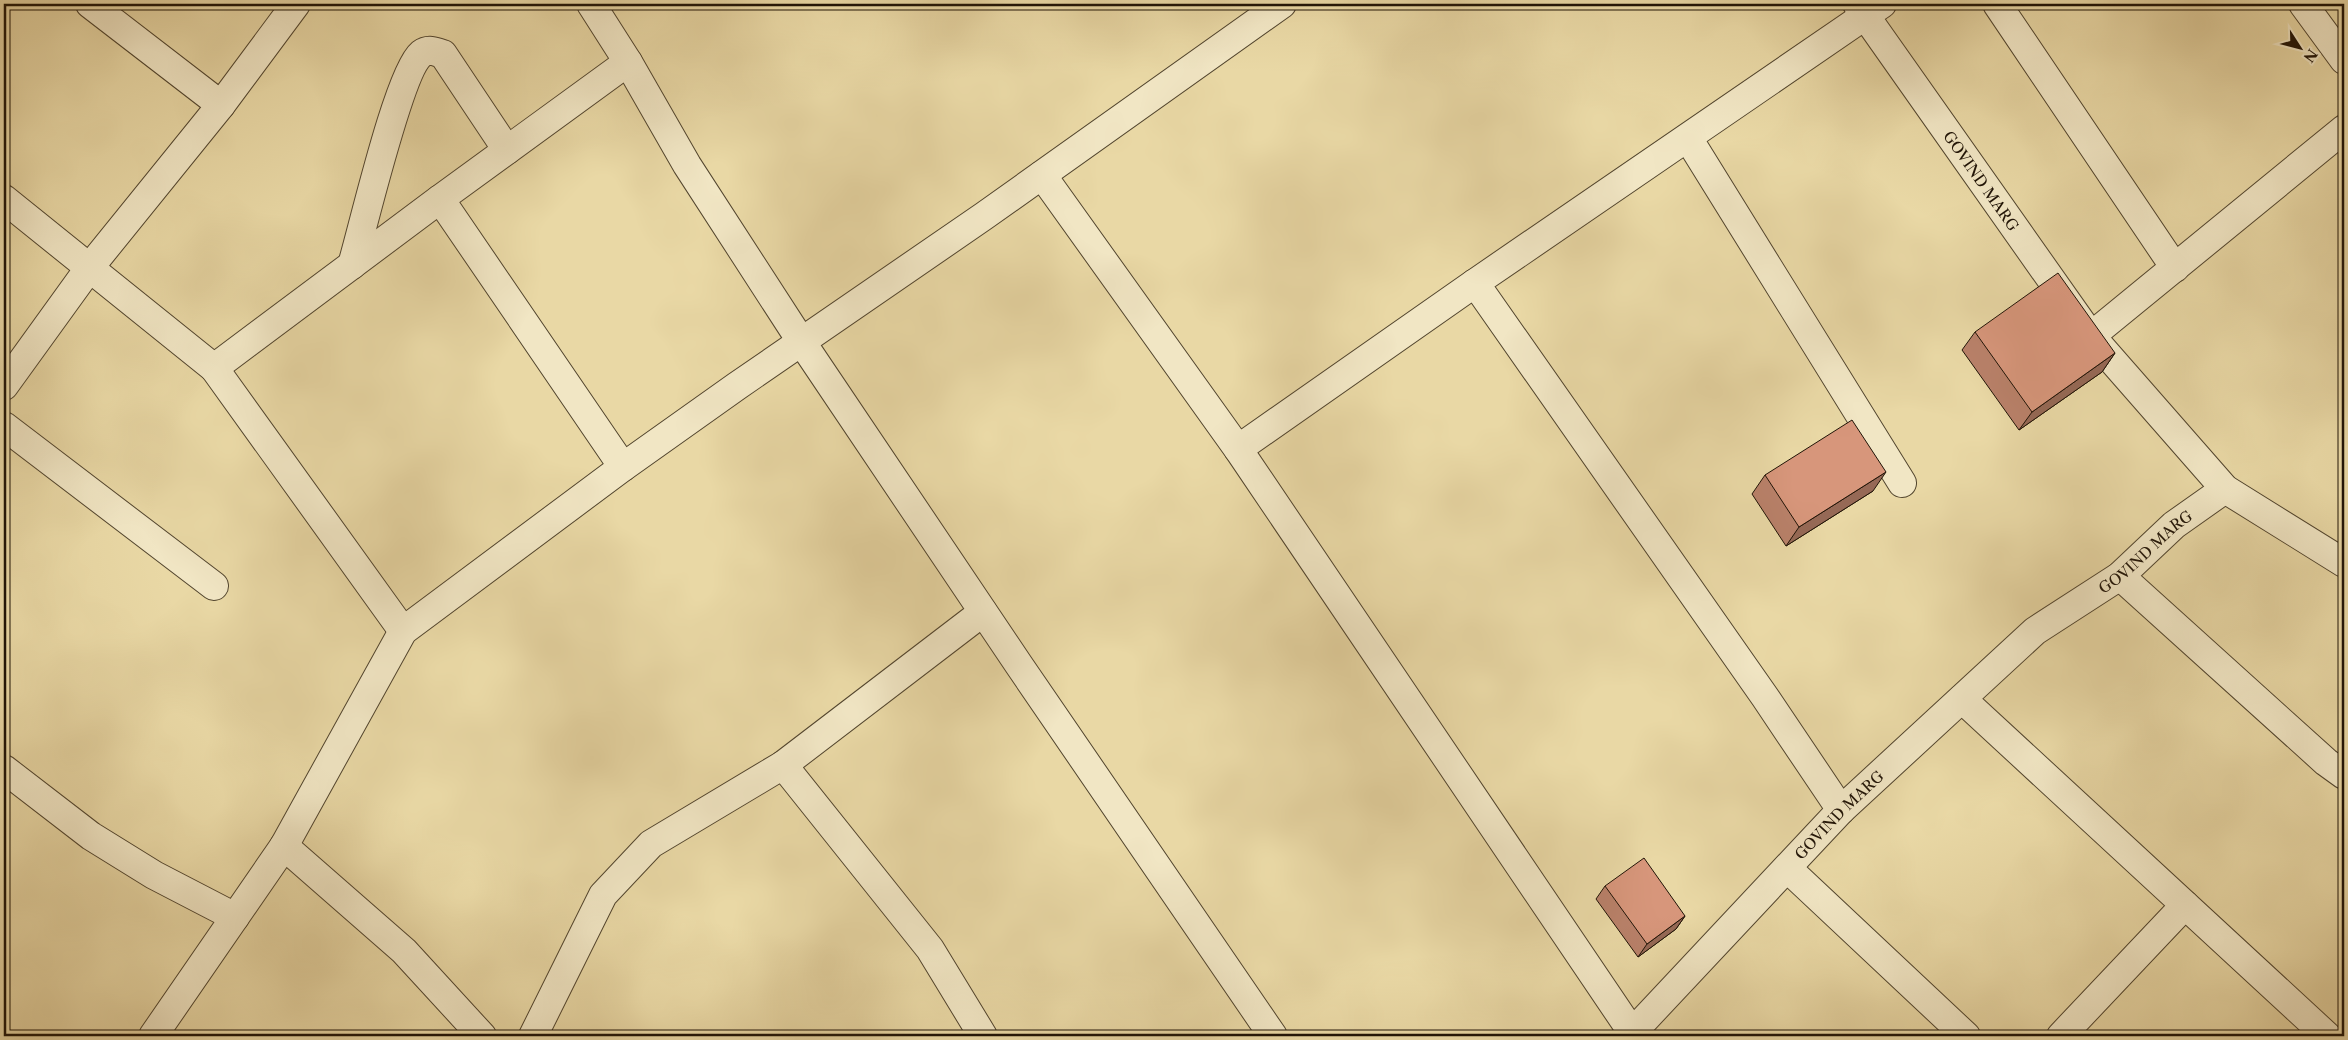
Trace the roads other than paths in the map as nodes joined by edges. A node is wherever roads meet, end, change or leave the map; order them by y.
1 (90, 4) edge
2 (296, 4) edge
3 (591, 4) edge
4 (1282, 4) edge
5 (1997, 4) edge
6 (2303, 4) edge
7 (1868, 8) edge
8 (2344, 60) edge
9 (628, 62) junction
10 (221, 105) junction
11 (2344, 129) edge
12 (1688, 138) junction
13 (507, 150) junction
14 (1042, 175) junction
15 (4, 199) edge
16 (440, 199) junction
17 (352, 265) junction
18 (90, 267) junction
19 (2175, 268) junction
20 (1475, 284) junction
21 (2091, 336) junction
22 (801, 341) junction
23 (214, 368) junction
24 (4, 386) edge
25 (4, 426) edge
26 (1238, 449) junction
27 (623, 467) junction
28 (1902, 483) dead end
29 (2225, 489) junction
30 (2341, 555) edge
31 (2120, 576) junction
32 (214, 586) dead end
33 (983, 612) junction
34 (403, 630) junction
35 (1962, 700) junction
36 (783, 766) junction
37 (4, 769) edge
38 (2344, 775) edge
39 (1841, 810) junction
40 (284, 846) junction
41 (1787, 868) junction
42 (2185, 905) junction
43 (235, 917) junction
44 (1630, 1034) edge
45 (153, 1036) edge
46 (482, 1036) edge
47 (533, 1036) edge
48 (983, 1036) edge
49 (1274, 1036) edge
50 (1966, 1036) edge
51 (2061, 1036) edge
52 (2327, 1036) edge

1 - 10 street
2 - 10 street
3 - 9 street
4 - 14 street
5 - 19 street
6 - 8 street
7 - 12 street
7 - 21 street, GOVIND MARG
9 - 13 street
9 - 22 street
10 - 18 street
11 - 19 street
12 - 20 street
12 - 28 street
13 - 16 street
13 - 17 street
14 - 22 street
14 - 26 street
15 - 18 street
16 - 17 street
16 - 27 street
17 - 23 street
18 - 23 street
18 - 24 street
19 - 21 street
20 - 26 street
20 - 39 street
21 - 29 street, GOVIND MARG
22 - 27 street
22 - 33 street
23 - 34 street
25 - 32 street
26 - 44 street
27 - 34 street
29 - 30 street
29 - 31 street, GOVIND MARG
31 - 35 street, GOVIND MARG
31 - 38 street
33 - 36 street
33 - 49 street
34 - 40 street
35 - 39 street, GOVIND MARG
35 - 42 street
36 - 47 street
36 - 48 street
37 - 43 street
39 - 41 street, GOVIND MARG
40 - 43 street
40 - 46 street
41 - 44 street, GOVIND MARG
41 - 50 street
42 - 51 street
42 - 52 street
43 - 45 street

